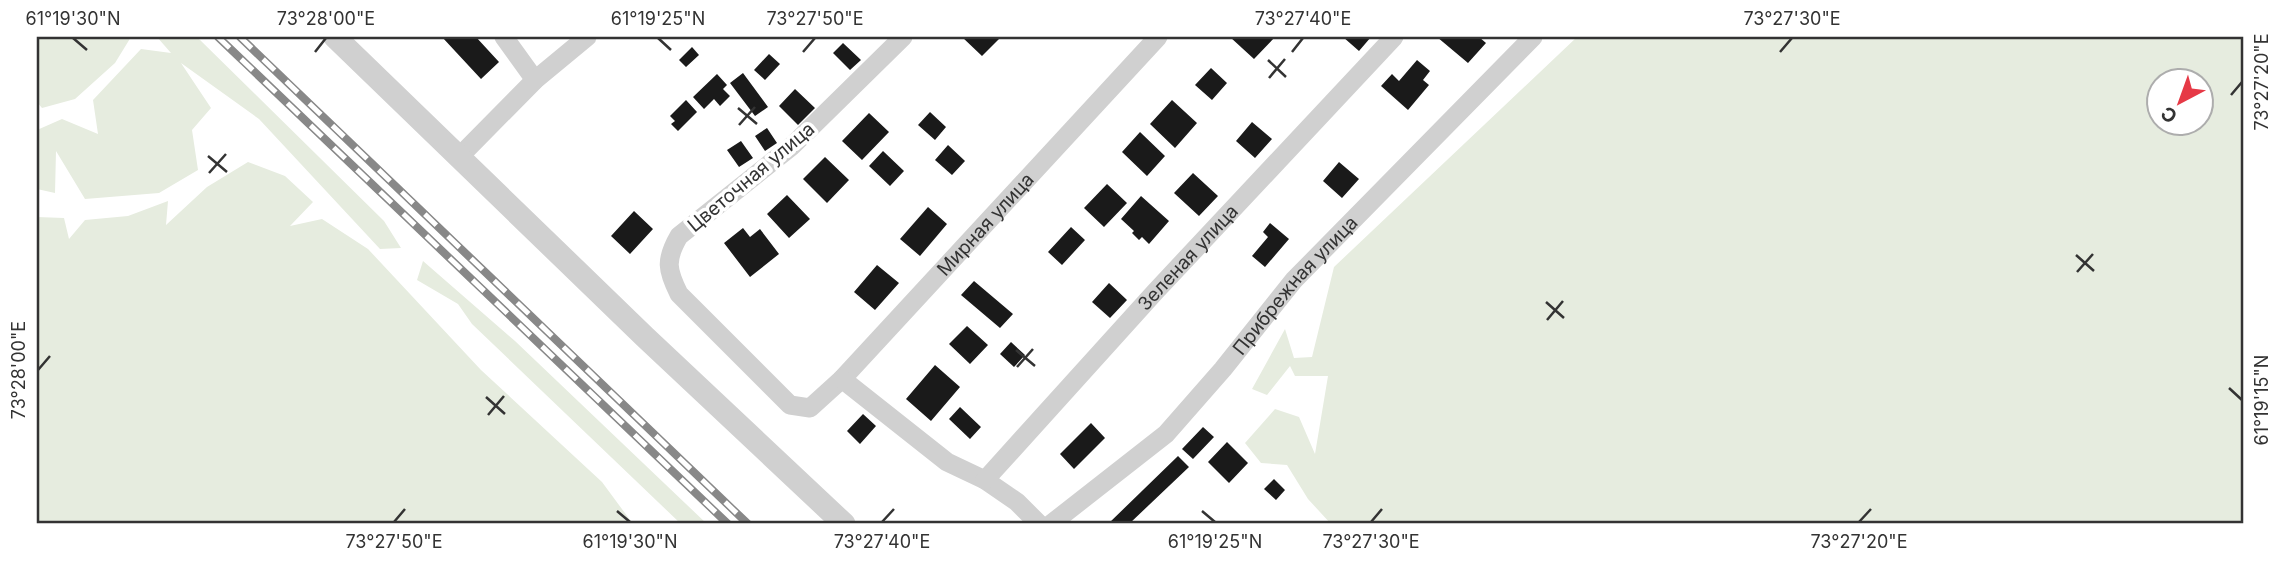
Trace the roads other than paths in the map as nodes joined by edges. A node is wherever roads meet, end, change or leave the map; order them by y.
1 (335, 37) edge
2 (504, 37) edge
3 (587, 37) edge
4 (903, 37) edge
5 (1158, 37) edge
6 (1394, 37) edge
7 (1533, 37) edge
8 (535, 80) junction
9 (458, 157) junction
10 (842, 379) junction
11 (810, 408) joint
12 (985, 480) junction
13 (844, 524) edge
14 (1039, 524) edge
15 (1051, 524) edge

1 - 9 street
2 - 8 street
3 - 8 street
4 - 11 street, Цветочная улица
5 - 10 street, Мирная улица
6 - 12 street, Зеленая улица
7 - 15 street, Прибрежная улица
8 - 9 street
9 - 13 street
10 - 11 street, Мирная улица
10 - 12 street
12 - 14 street

